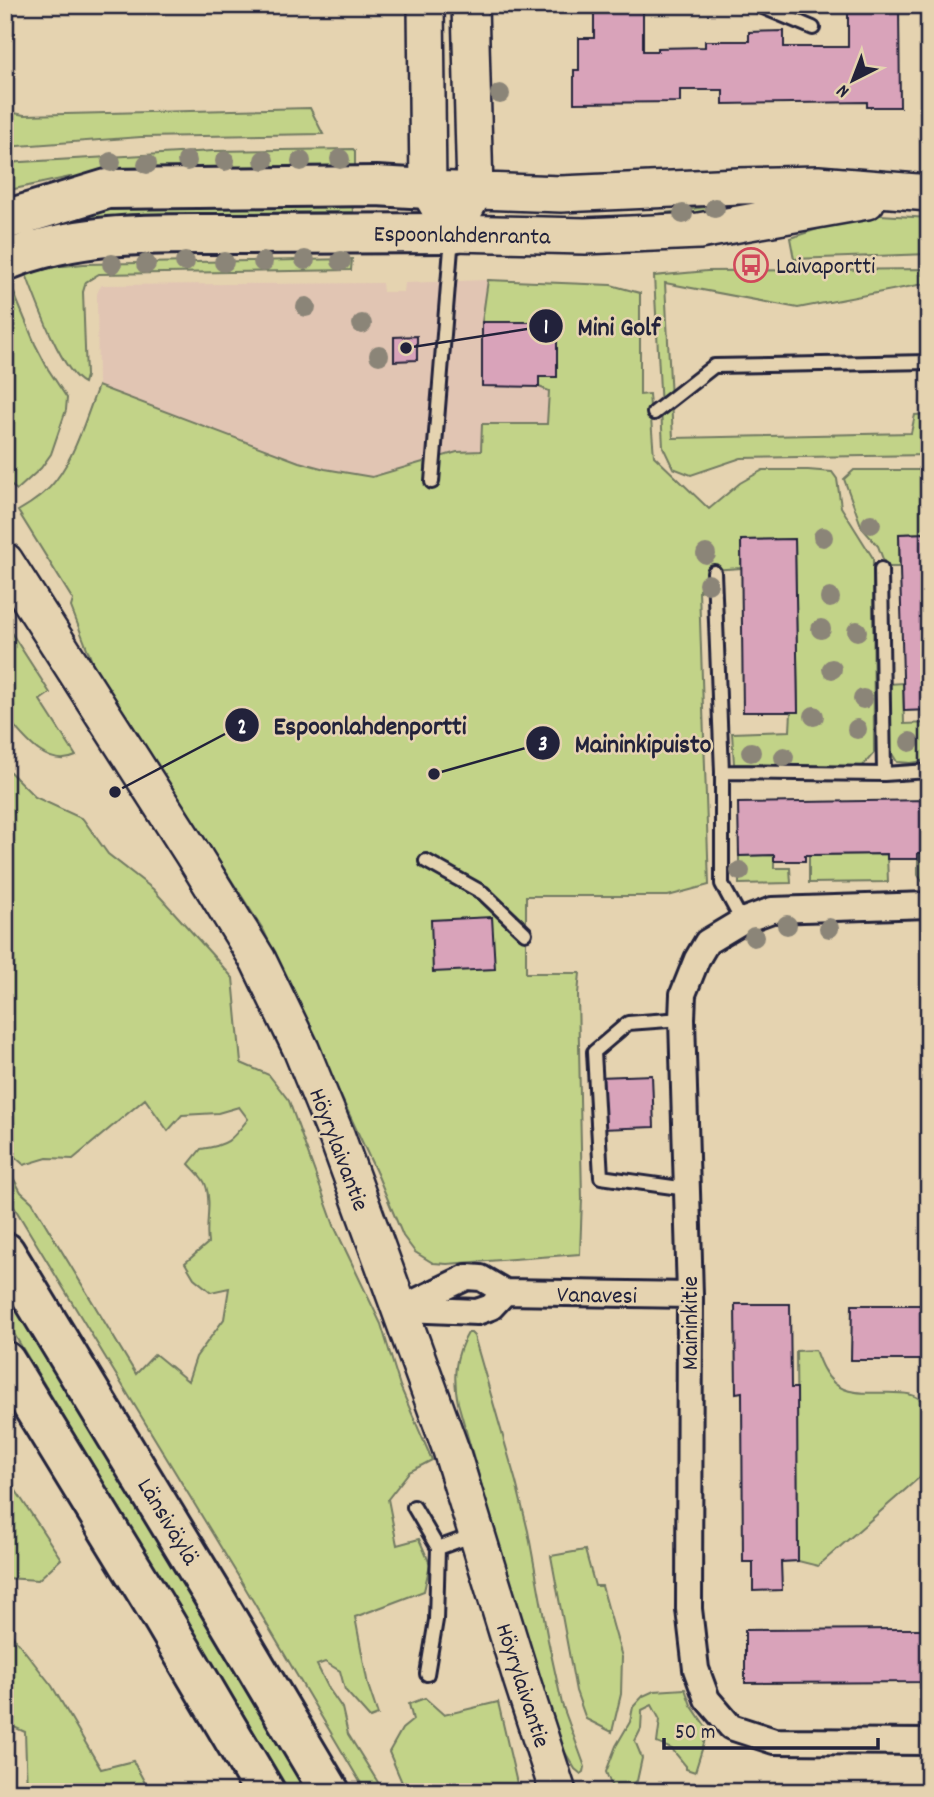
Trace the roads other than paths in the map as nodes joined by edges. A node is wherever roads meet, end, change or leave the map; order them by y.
1 (426, 5) edge
2 (470, 5) edge
3 (758, 5) edge
4 (813, 28) dead end
5 (107, 189) junction
6 (428, 189) junction
7 (475, 191) junction
8 (923, 192) edge
9 (5, 203) edge
10 (5, 220) edge
11 (453, 233) junction
12 (5, 261) edge
13 (929, 362) edge
14 (654, 413) dead end
15 (432, 482) dead end
16 (5, 561) edge
17 (881, 569) dead end
18 (714, 572) dead end
19 (929, 771) edge
20 (722, 772) junction
21 (884, 774) junction
22 (426, 861) dead end
23 (929, 905) edge
24 (742, 921) junction
25 (525, 933) dead end
26 (682, 1019) junction
27 (687, 1189) junction
28 (5, 1252) edge
29 (505, 1292) junction
30 (690, 1295) junction
31 (400, 1309) junction
32 (5, 1360) edge
33 (414, 1507) dead end
34 (477, 1534) junction
35 (438, 1548) junction
36 (427, 1674) dead end
37 (929, 1742) edge
38 (265, 1792) edge
39 (330, 1792) edge
40 (558, 1792) edge

1 - 6 main road
2 - 7 main road
3 - 4 lane
5 - 6 main road, Espoonlahdenranta
5 - 9 main road
5 - 10 main road, Espoonlahdenranta
6 - 7 main road, Espoonlahdenranta
6 - 11 main road
7 - 8 main road, Espoonlahdenranta
7 - 11 main road
8 - 11 main road, Espoonlahdenranta
11 - 12 main road, Espoonlahdenranta
11 - 15 lane
13 - 14 lane
16 - 31 main road, Höyrylaivantie
17 - 21 lane
18 - 20 lane
19 - 21 lane
20 - 21 lane
20 - 24 lane
22 - 25 lane
23 - 24 street, Maininkitie
24 - 26 street, Maininkitie
26 - 27 street, Maininkitie
26 - 27 lane
27 - 30 street, Maininkitie
28 - 39 main road, Länsiväylä
29 - 30 street, Vanavesi
29 - 31 street
29 - 31 street, Vanavesi
30 - 37 street, Maininkitie
31 - 34 main road, Höyrylaivantie
32 - 38 main road
33 - 35 lane
34 - 35 lane
34 - 40 main road, Höyrylaivantie
35 - 36 lane

